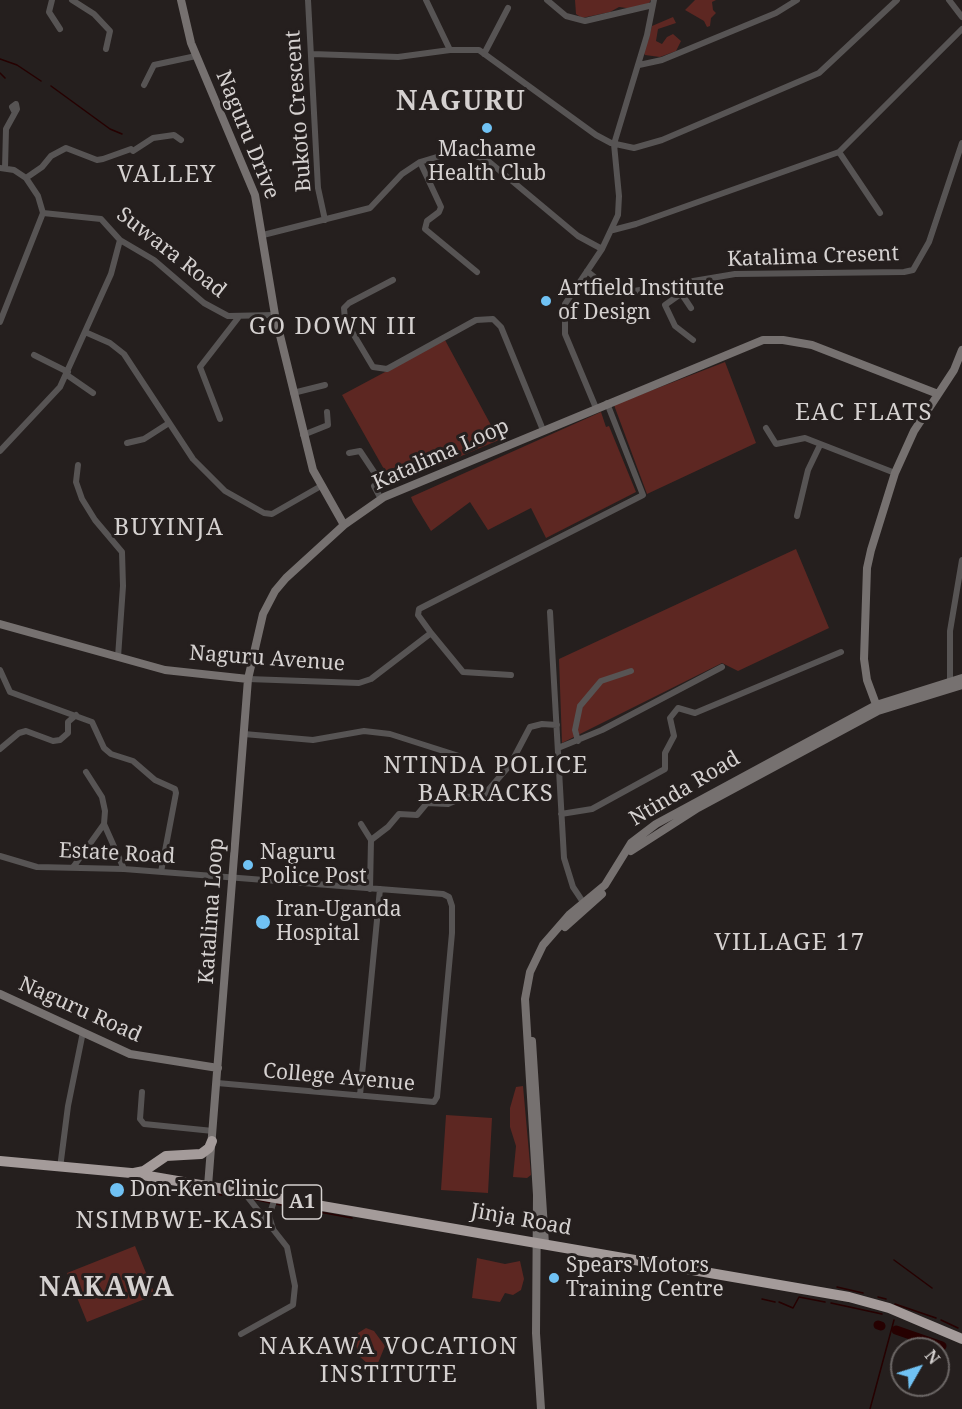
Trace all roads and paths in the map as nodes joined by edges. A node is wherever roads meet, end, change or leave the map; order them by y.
1 (52, 0) edge
2 (72, 0) edge
3 (181, 0) edge
4 (308, 0) edge
5 (426, 0) edge
6 (547, 0) edge
7 (797, 0) edge
8 (897, 0) edge
9 (949, 0) edge
10 (653, 3) edge
11 (508, 8) dead end
12 (962, 17) edge
13 (60, 29) dead end
14 (962, 29) edge
15 (106, 49) dead end
16 (450, 50) junction
17 (312, 54) junction
18 (484, 54) junction
19 (196, 56) junction
20 (639, 66) junction
21 (144, 85) dead end
22 (14, 111) dead end
23 (181, 140) dead end
24 (962, 142) edge
25 (614, 144) junction
26 (839, 152) junction
27 (420, 162) junction
28 (2, 168) edge
29 (26, 178) junction
30 (43, 213) junction
31 (880, 213) dead end
32 (325, 219) junction
33 (613, 230) junction
34 (263, 235) junction
35 (120, 240) junction
36 (602, 249) junction
37 (587, 271) junction
38 (477, 272) dead end
39 (393, 280) dead end
40 (679, 282) junction
41 (682, 293) junction
42 (691, 308) dead end
43 (275, 315) junction
44 (238, 318) junction
45 (0, 322) edge
46 (86, 332) junction
47 (693, 340) dead end
48 (962, 350) edge
49 (34, 355) dead end
50 (68, 373) junction
51 (326, 386) dead end
52 (93, 393) dead end
53 (293, 393) junction
54 (938, 394) junction
55 (607, 403) junction
56 (596, 408) junction
57 (327, 412) dead end
58 (220, 418) dead end
59 (169, 423) junction
60 (766, 428) dead end
61 (543, 430) junction
62 (303, 435) junction
63 (127, 443) dead end
64 (820, 445) junction
65 (0, 451) edge
66 (349, 453) dead end
67 (78, 465) dead end
68 (895, 472) junction
69 (321, 486) junction
70 (381, 499) junction
71 (797, 516) dead end
72 (344, 525) junction
73 (962, 560) edge
74 (550, 612) dead end
75 (0, 624) edge
76 (431, 633) junction
77 (841, 652) dead end
78 (118, 657) junction
79 (722, 667) dead end
80 (0, 670) edge
81 (631, 671) dead end
82 (511, 675) dead end
83 (248, 679) junction
84 (957, 685) edge
85 (877, 708) junction
86 (76, 715) junction
87 (557, 725) junction
88 (244, 734) junction
89 (578, 741) junction
90 (558, 748) junction
91 (0, 749) edge
92 (459, 756) dead end
93 (86, 772) dead end
94 (561, 814) junction
95 (104, 824) junction
96 (361, 824) dead end
97 (371, 840) junction
98 (0, 856) edge
99 (74, 866) junction
100 (124, 869) junction
101 (161, 872) junction
102 (233, 878) junction
103 (370, 888) junction
104 (380, 889) junction
105 (586, 905) junction
106 (0, 994) edge
107 (83, 1032) junction
108 (441, 1044) joint
109 (218, 1068) junction
110 (217, 1083) junction
111 (142, 1092) dead end
112 (360, 1095) junction
113 (213, 1136) junction
114 (0, 1156) edge
115 (0, 1161) edge
116 (62, 1166) junction
117 (131, 1173) junction
118 (207, 1186) junction
119 (244, 1192) junction
120 (276, 1198) junction
121 (273, 1229) junction
122 (540, 1244) junction
123 (241, 1335) dead end
124 (962, 1339) edge
125 (541, 1409) edge

1 - 13 street
2 - 15 street
3 - 19 street, Naguru Drive
4 - 17 street, Bukoto Crescent
5 - 16 street
6 - 10 street
7 - 20 street
8 - 25 street
9 - 12 street
10 - 20 street
11 - 18 street
14 - 26 street
16 - 17 street
16 - 18 street
17 - 32 street, Bukoto Crescent
18 - 25 street
19 - 21 street
19 - 34 street, Naguru Drive
20 - 25 street
22 - 28 street
23 - 29 street
24 - 40 street, Katalima Cresent
25 - 33 street
26 - 31 street
26 - 33 street
27 - 32 street
27 - 36 street
27 - 38 street
28 - 29 street
29 - 30 street
30 - 35 street, Suwara Road
30 - 45 street
32 - 34 street
33 - 36 street
34 - 43 street, Naguru Drive
35 - 44 street, Suwara Road
35 - 46 street
36 - 37 street
37 - 40 street, Katalima Cresent
37 - 56 street
39 - 61 street
40 - 41 street
41 - 42 street
41 - 47 street
43 - 44 street, Suwara Road
43 - 53 street, Naguru Drive
44 - 58 street
46 - 50 street
46 - 59 street
48 - 54 street
49 - 50 street
50 - 52 street
50 - 65 street
51 - 53 street
53 - 62 street, Naguru Drive
54 - 55 street, Katalima Loop
54 - 68 street
55 - 56 street, Katalima Loop
55 - 76 street
56 - 61 street, Katalima Loop
57 - 62 street
59 - 63 street
59 - 69 street
60 - 64 street
61 - 70 street, Katalima Loop
62 - 69 street, Naguru Drive
64 - 68 street
64 - 71 street
66 - 70 street
67 - 78 street
68 - 85 street
69 - 72 street, Naguru Drive
70 - 72 street, Katalima Loop
72 - 83 street, Katalima Loop
73 - 84 street
74 - 87 street
75 - 78 street, Naguru Avenue
76 - 82 street
76 - 83 street, Naguru Avenue
77 - 94 street
78 - 83 street, Naguru Avenue
79 - 89 street
80 - 86 street
81 - 89 street
83 - 88 street, Katalima Loop
84 - 85 street, Ntinda Road
85 - 105 street, Ntinda Road
86 - 91 street
86 - 101 street
87 - 90 street
87 - 97 street
88 - 92 street
88 - 102 street, Katalima Loop
89 - 90 street
90 - 94 street
93 - 95 street
94 - 105 street
95 - 99 street
95 - 100 street
96 - 97 street
97 - 103 street
98 - 99 street, Estate Road
99 - 100 street, Estate Road
100 - 101 street, Estate Road
101 - 102 street, Estate Road
102 - 103 street, Estate Road
102 - 109 street, Katalima Loop
103 - 104 street, Estate Road
104 - 108 street, Estate Road
104 - 112 street
105 - 122 street, Ntinda Road
106 - 107 street, Naguru Road
107 - 109 street, Naguru Road
107 - 116 street
108 - 112 street, College Avenue
109 - 110 street, Katalima Loop
110 - 112 street, College Avenue
110 - 113 street, Katalima Loop
111 - 113 street
113 - 117 highway
113 - 118 street, Katalima Loop
114 - 116 highway, Jinja Road / A1
115 - 116 highway, Jinja Road / A1
116 - 117 highway, Jinja Road / A1
117 - 118 highway, Jinja Road / A1
118 - 119 highway, Jinja Road / A1
119 - 120 highway, Jinja Road / A1
119 - 121 street
120 - 121 street
120 - 122 highway, Jinja Road / A1
121 - 123 street
122 - 124 highway, Jinja Road / A1
122 - 125 street, Ntinda Road

